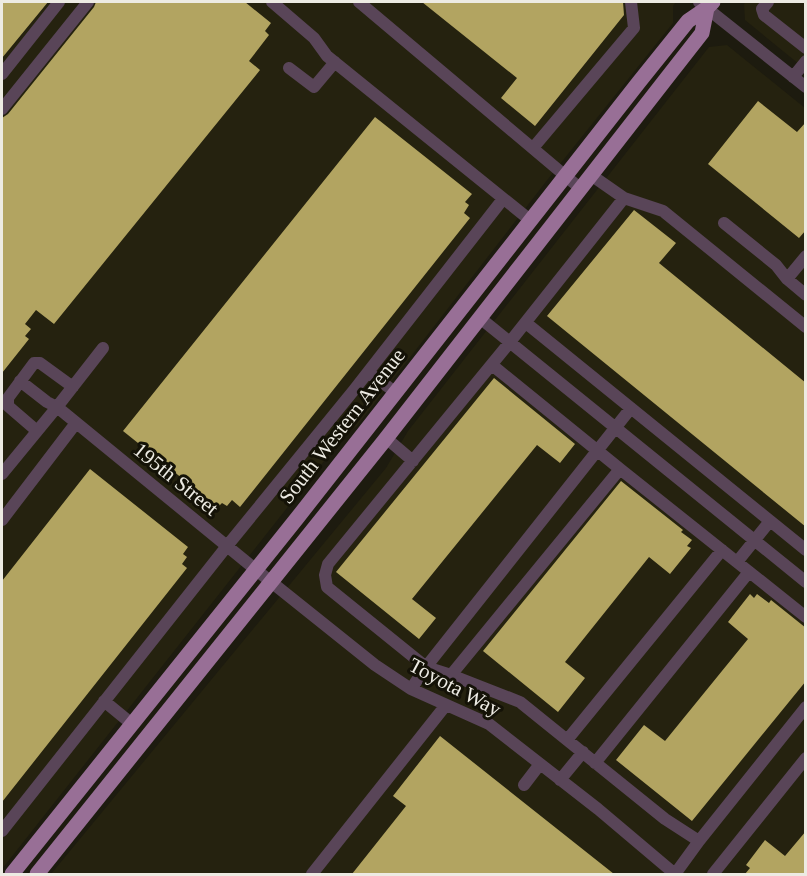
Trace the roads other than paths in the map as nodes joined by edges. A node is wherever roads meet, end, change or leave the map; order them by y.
1 (59, 2) edge
2 (88, 2) edge
3 (272, 2) edge
4 (359, 2) edge
5 (632, 2) edge
6 (768, 2) edge
7 (707, 4) edge
8 (806, 48) edge
9 (806, 61) edge
10 (335, 62) junction
11 (289, 68) dead end
12 (2, 74) edge
13 (793, 77) junction
14 (806, 87) edge
15 (2, 109) edge
16 (533, 148) junction
17 (591, 175) junction
18 (565, 176) junction
19 (580, 189) junction
20 (624, 198) junction
21 (503, 199) junction
22 (530, 220) junction
23 (724, 223) dead end
24 (806, 256) edge
25 (787, 279) junction
26 (805, 293) edge
27 (480, 318) junction
28 (526, 323) junction
29 (806, 327) edge
30 (510, 342) junction
31 (103, 348) dead end
32 (492, 365) junction
33 (368, 372) junction
34 (20, 381) junction
35 (73, 387) junction
36 (395, 392) junction
37 (57, 407) junction
38 (631, 408) junction
39 (76, 423) junction
40 (615, 428) junction
41 (37, 430) junction
42 (386, 438) junction
43 (597, 450) junction
44 (413, 461) junction
45 (620, 469) junction
46 (2, 474) edge
47 (2, 520) edge
48 (770, 521) junction
49 (754, 540) junction
50 (227, 546) junction
51 (722, 550) junction
52 (806, 550) edge
53 (737, 562) junction
54 (255, 569) junction
55 (749, 572) junction
56 (271, 582) junction
57 (806, 582) edge
58 (806, 617) edge
59 (426, 667) junction
60 (451, 675) junction
61 (411, 689) junction
62 (104, 701) junction
63 (446, 705) junction
64 (806, 707) edge
65 (132, 724) junction
66 (567, 740) junction
67 (583, 752) junction
68 (806, 758) edge
69 (595, 763) junction
70 (540, 764) junction
71 (560, 780) junction
72 (524, 785) dead end
73 (2, 831) edge
74 (699, 841) junction
75 (2, 869) edge
76 (718, 872) edge
77 (10, 874) edge
78 (37, 874) edge
79 (312, 874) edge
80 (675, 874) edge

1 - 12 street
2 - 15 street
3 - 10 street
4 - 16 street
5 - 16 street
6 - 8 street
7 - 13 street
7 - 17 main road, South Western Avenue
7 - 18 main road, South Western Avenue
9 - 13 street
10 - 11 street
10 - 21 street
13 - 14 street
16 - 18 street
17 - 19 main road, South Western Avenue
17 - 20 street
18 - 19 street
18 - 22 main road, South Western Avenue
19 - 27 main road, South Western Avenue
20 - 28 street
20 - 29 street
21 - 22 street
21 - 33 street
22 - 36 main road, South Western Avenue
23 - 25 street
24 - 25 street
25 - 26 street
27 - 30 street
27 - 42 main road, South Western Avenue
28 - 30 street
28 - 38 street
30 - 32 street
30 - 40 street
31 - 35 street
32 - 43 street
32 - 44 street
33 - 36 street
33 - 50 street
34 - 35 street
34 - 37 street, 195th Street
34 - 41 street
35 - 37 street
36 - 54 main road, South Western Avenue
37 - 39 street, 195th Street
37 - 41 street
38 - 40 street
38 - 48 street
39 - 47 street
39 - 50 street, 195th Street
40 - 43 street
40 - 49 street
41 - 46 street
42 - 44 street
42 - 56 main road, South Western Avenue
43 - 45 street
43 - 59 street
44 - 59 street
45 - 51 street
45 - 60 street
48 - 49 street
48 - 52 street
49 - 53 street
49 - 57 street
50 - 54 street, 195th Street
50 - 62 street
51 - 53 street
51 - 66 street
53 - 55 street
54 - 56 street, 195th Street
54 - 65 main road, South Western Avenue
55 - 58 street
55 - 69 street
56 - 61 street, Toyota Way
56 - 78 main road, South Western Avenue
59 - 60 street
59 - 61 street
60 - 66 street
61 - 63 street, Toyota Way
62 - 65 street
62 - 73 street
63 - 70 street, Toyota Way
63 - 79 street
64 - 74 street
65 - 77 main road, South Western Avenue
66 - 67 street
67 - 69 street
67 - 71 street
68 - 76 street
69 - 74 street
70 - 71 street, Toyota Way
70 - 72 street
71 - 80 street, Toyota Way
74 - 80 street
75 - 77 street

